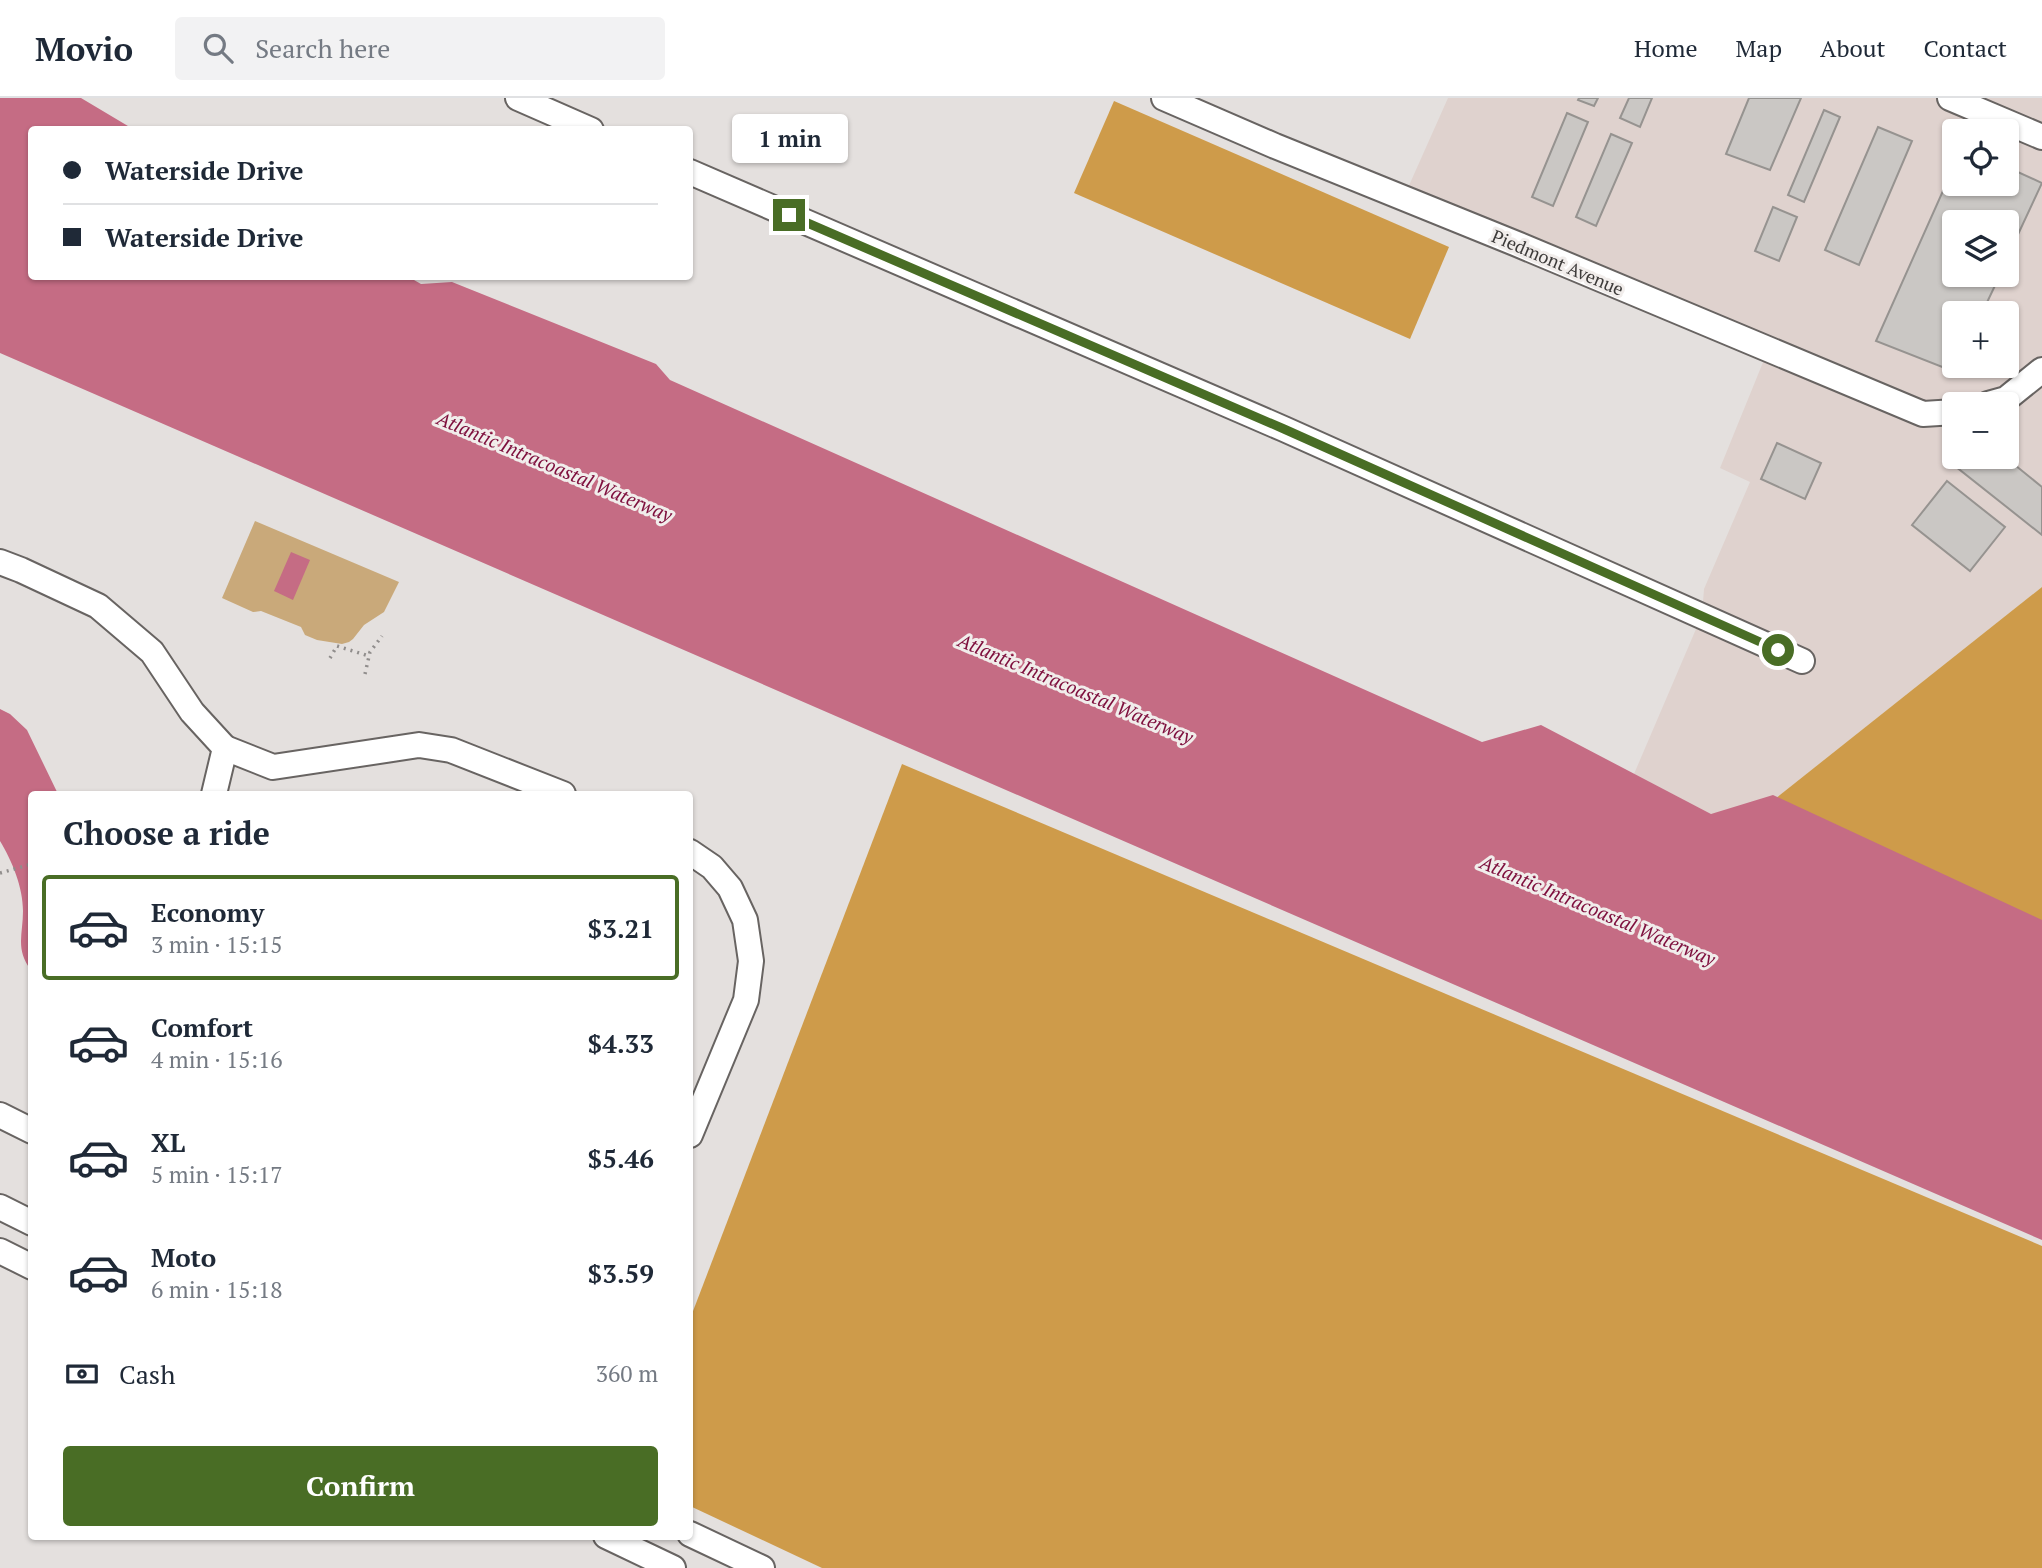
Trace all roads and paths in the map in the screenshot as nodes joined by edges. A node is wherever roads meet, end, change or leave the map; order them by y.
1 (518, 98) edge
2 (1164, 98) edge
3 (1950, 98) edge
4 (582, 126) edge
5 (2042, 137) edge
6 (693, 173) edge
7 (2042, 370) edge
8 (2015, 392) edge
9 (1942, 413) edge
10 (0, 562) edge
11 (383, 636) dead end
12 (369, 656) junction
13 (330, 658) dead end
14 (1802, 661) dead end
15 (365, 674) dead end
16 (225, 748) junction
17 (215, 791) edge
18 (556, 791) edge
19 (693, 854) edge
20 (28, 865) edge
21 (0, 873) edge
22 (0, 1115) edge
23 (693, 1128) edge
24 (28, 1129) edge
25 (0, 1207) edge
26 (28, 1221) edge
27 (0, 1251) edge
28 (28, 1265) edge
29 (693, 1535) edge
30 (614, 1540) edge
31 (673, 1568) edge
32 (762, 1568) edge

1 - 4 street
2 - 9 street, Piedmont Avenue
3 - 5 street
6 - 14 street
7 - 8 street
10 - 16 street
11 - 12 path
12 - 13 path
12 - 15 path
16 - 17 street
16 - 18 street
19 - 23 street
20 - 21 path
22 - 24 street
25 - 26 street
27 - 28 street
29 - 32 street
30 - 31 street

